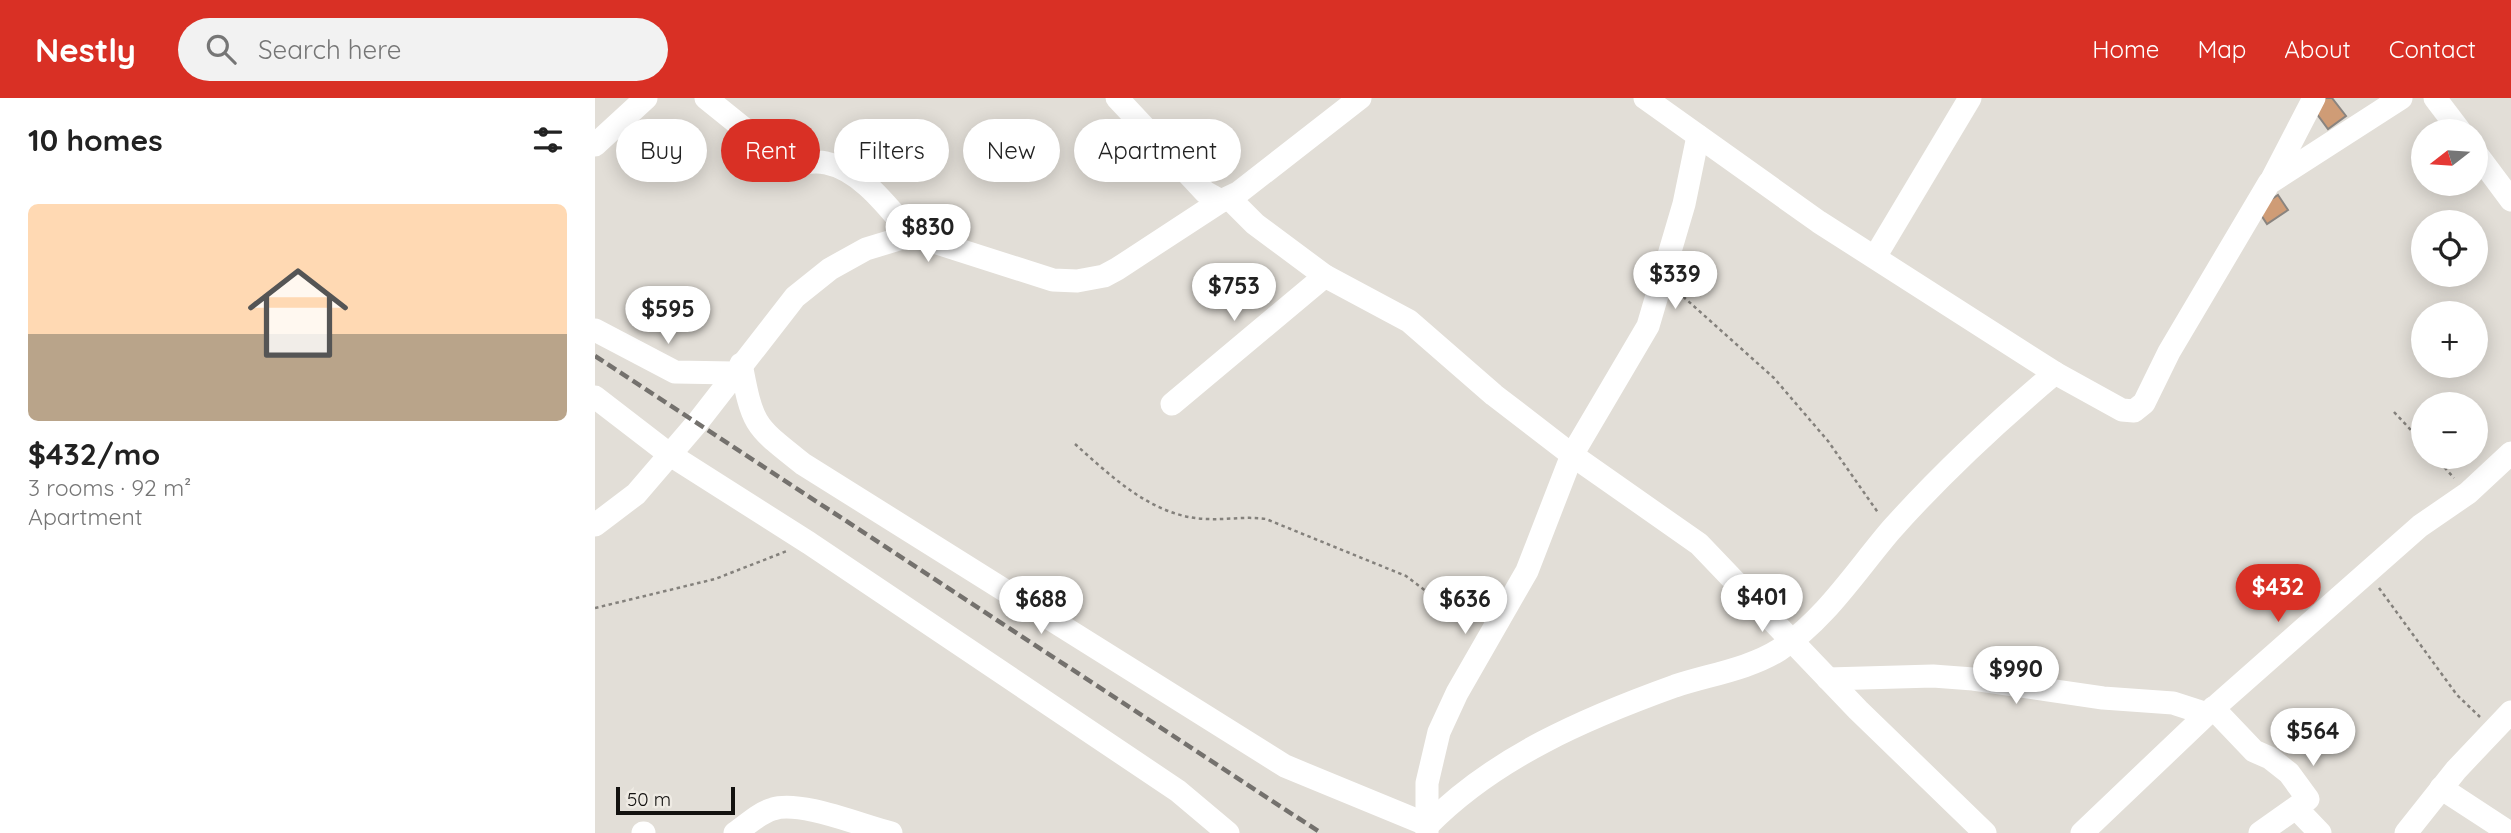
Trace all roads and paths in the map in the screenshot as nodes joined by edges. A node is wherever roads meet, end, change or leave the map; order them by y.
1 (646, 98) edge
2 (706, 98) edge
3 (1117, 98) edge
4 (1360, 98) edge
5 (1645, 98) edge
6 (1970, 98) edge
7 (2401, 98) edge
8 (2435, 98) edge
9 (2312, 99) edge
10 (2451, 119) edge
11 (1698, 136) junction
12 (595, 145) edge
13 (2489, 170) edge
14 (2269, 183) junction
15 (1225, 199) junction
16 (2511, 200) edge
17 (912, 235) junction
18 (1875, 257) junction
19 (1664, 272) junction
20 (1325, 276) junction
21 (595, 330) edge
22 (737, 369) junction
23 (2055, 373) junction
24 (595, 397) edge
25 (1172, 404) dead end
26 (2394, 412) dead end
27 (2411, 430) edge
28 (1075, 444) dead end
29 (2511, 453) edge
30 (669, 454) junction
31 (1572, 454) junction
32 (2446, 469) edge
33 (2468, 493) junction
34 (595, 525) edge
35 (1892, 530) junction
36 (809, 543) junction
37 (2368, 574) junction
38 (595, 608) edge
39 (1496, 625) junction
40 (1792, 641) junction
41 (1828, 679) junction
42 (2210, 711) junction
43 (2511, 712) edge
44 (2494, 728) junction
45 (2441, 788) junction
46 (2297, 809) junction
47 (1428, 829) edge
48 (735, 833) edge
49 (891, 833) edge
50 (1229, 833) edge
51 (1986, 833) edge
52 (2082, 833) edge
53 (2260, 833) edge
54 (2320, 833) edge
55 (2406, 833) edge
56 (2510, 833) edge

1 - 12 street
2 - 17 street
3 - 15 street
4 - 15 street
5 - 11 street
6 - 18 street
7 - 14 street
8 - 10 street
9 - 14 street
11 - 18 street
11 - 19 street
13 - 16 street
14 - 23 street
15 - 17 street
15 - 20 street
17 - 22 street
18 - 23 street
19 - 31 street
19 - 35 path
20 - 25 street
20 - 31 street
21 - 22 street
22 - 30 street
22 - 47 street
23 - 35 street
24 - 30 street
26 - 27 path
28 - 39 path
29 - 33 street
30 - 34 street
30 - 36 street
31 - 39 street
31 - 40 street
32 - 33 path
33 - 37 street
35 - 40 street
36 - 38 path
36 - 50 street
37 - 42 street
37 - 44 path
39 - 47 street
40 - 41 street
40 - 47 street
41 - 42 street
41 - 51 street
42 - 46 street
42 - 52 street
43 - 44 street
44 - 45 street
45 - 55 street
45 - 56 street
46 - 53 street
46 - 54 street
48 - 49 street

